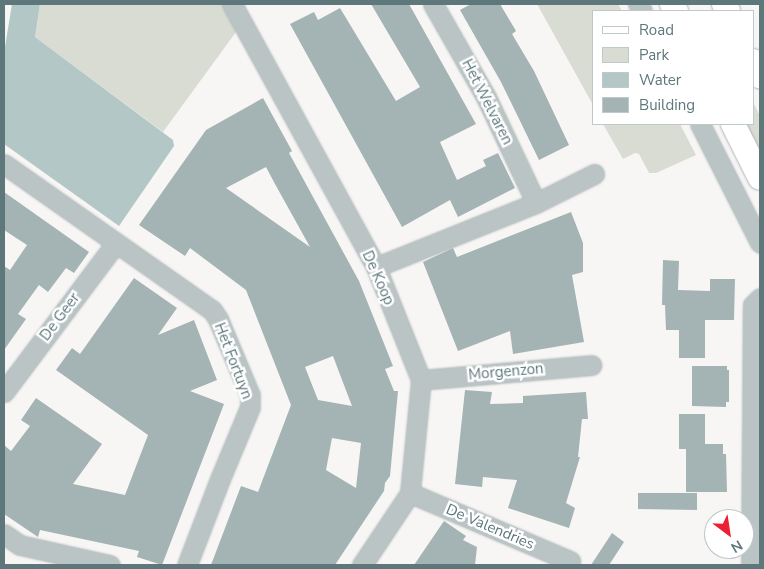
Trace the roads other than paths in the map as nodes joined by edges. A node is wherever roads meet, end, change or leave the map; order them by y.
1 (232, 4) edge
2 (433, 4) edge
3 (754, 63) edge
4 (760, 76) edge
5 (700, 125) edge
6 (734, 125) edge
7 (4, 164) edge
8 (594, 174) dead end
9 (760, 178) edge
10 (536, 203) junction
11 (116, 243) junction
12 (760, 244) edge
13 (376, 267) junction
14 (760, 298) edge
15 (591, 365) dead end
16 (421, 380) junction
17 (4, 392) edge
18 (410, 493) junction
19 (4, 534) edge
20 (570, 561) dead end
21 (110, 565) edge
22 (187, 565) edge
23 (362, 565) edge
24 (751, 565) edge

1 - 13 street, De Koop
2 - 10 street, Het Welvaren
3 - 4 main road
5 - 12 street
6 - 9 main road
7 - 11 street, Het Fortuyn
8 - 10 street
10 - 13 street
11 - 17 street, De Geer
11 - 22 street, Het Fortuyn
13 - 16 street, De Koop
14 - 24 street
15 - 16 street, Morgenzon
16 - 18 street, De Koop
18 - 20 street, De Valendries
18 - 23 street, De Koop
19 - 21 street

